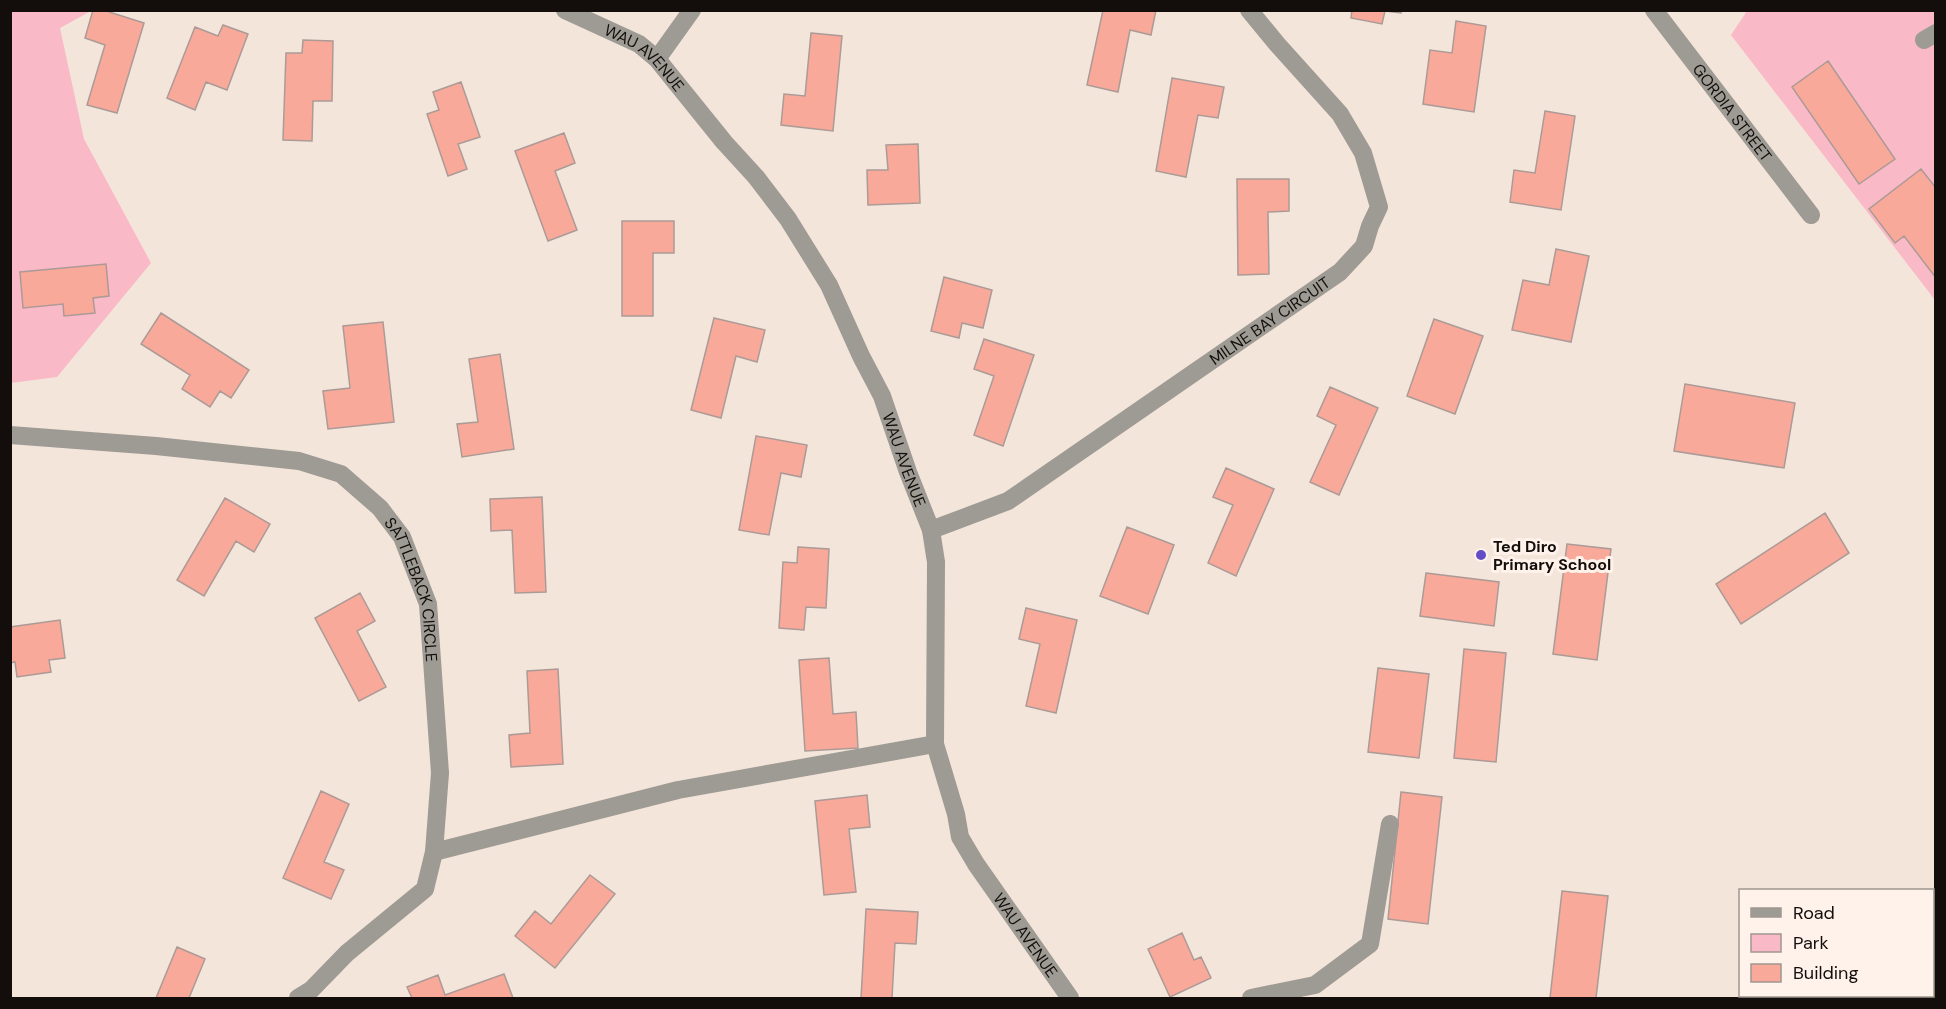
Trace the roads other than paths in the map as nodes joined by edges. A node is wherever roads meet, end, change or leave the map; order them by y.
1 (565, 10) edge
2 (692, 10) edge
3 (1249, 10) edge
4 (1654, 10) edge
5 (657, 59) junction
6 (1811, 215) dead end
7 (10, 435) edge
8 (931, 530) junction
9 (935, 744) junction
10 (1389, 824) dead end
11 (434, 852) junction
12 (298, 999) edge
13 (1070, 999) edge
14 (1251, 999) edge

1 - 5 street, WAU AVENUE
2 - 5 street
3 - 8 street, MILNE BAY CIRCUIT
4 - 6 street, GORDIA STREET
5 - 8 street, WAU AVENUE
7 - 11 street, SATTLEBACK CIRCLE
8 - 9 street, WAU AVENUE
9 - 11 street
9 - 13 street, WAU AVENUE
10 - 14 street
11 - 12 street, SATTLEBACK CIRCLE

